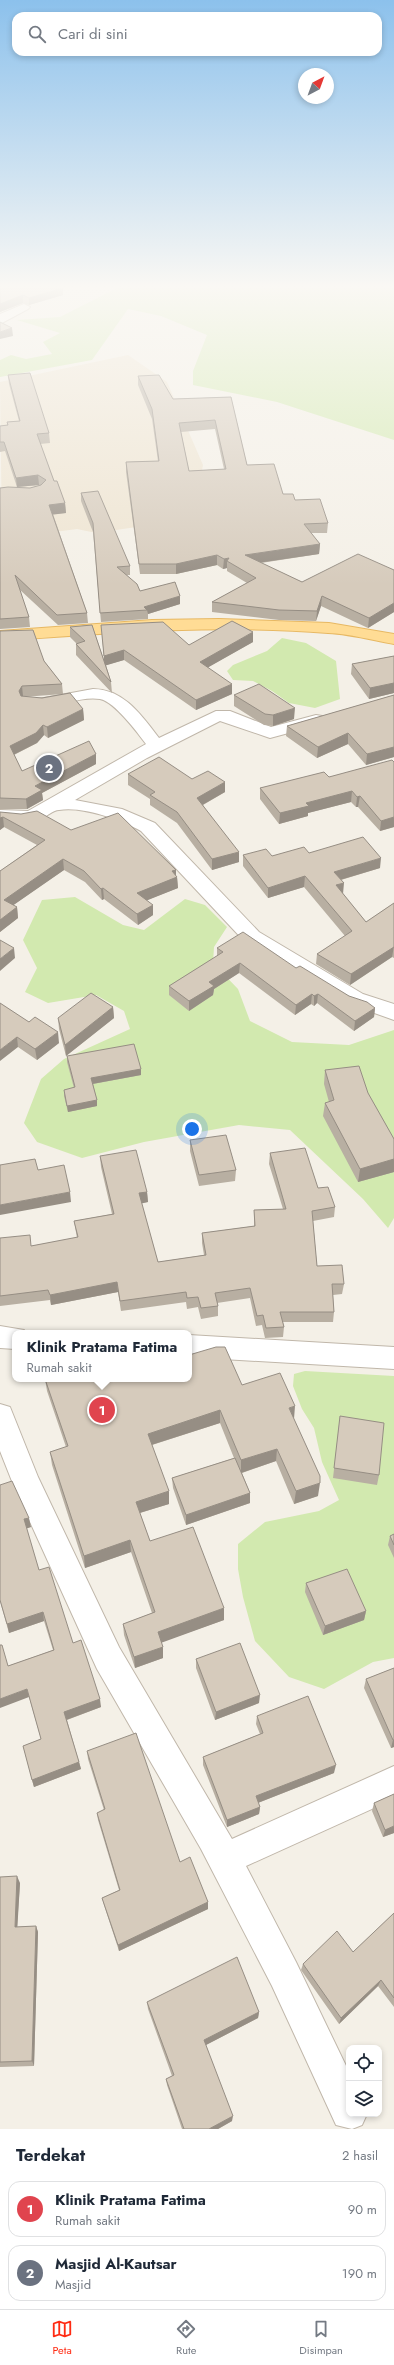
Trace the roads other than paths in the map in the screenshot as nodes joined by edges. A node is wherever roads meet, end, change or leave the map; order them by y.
1 (0, 636) edge
2 (394, 639) edge
3 (29, 702) edge
4 (332, 715) edge
5 (156, 745) junction
6 (57, 804) junction
7 (0, 816) edge
8 (394, 1012) edge
9 (0, 1337) edge
10 (12, 1338) edge
11 (192, 1346) edge
12 (394, 1358) edge
13 (0, 1416) edge
14 (394, 1782) edge
15 (224, 1859) junction
16 (346, 2107) edge
17 (351, 2117) edge
18 (357, 2129) edge

1 - 2 main road
3 - 5 street
4 - 5 street
5 - 6 street
6 - 7 street
6 - 8 street
9 - 10 street
11 - 12 street
13 - 15 street
14 - 15 street
15 - 16 street
17 - 18 street

